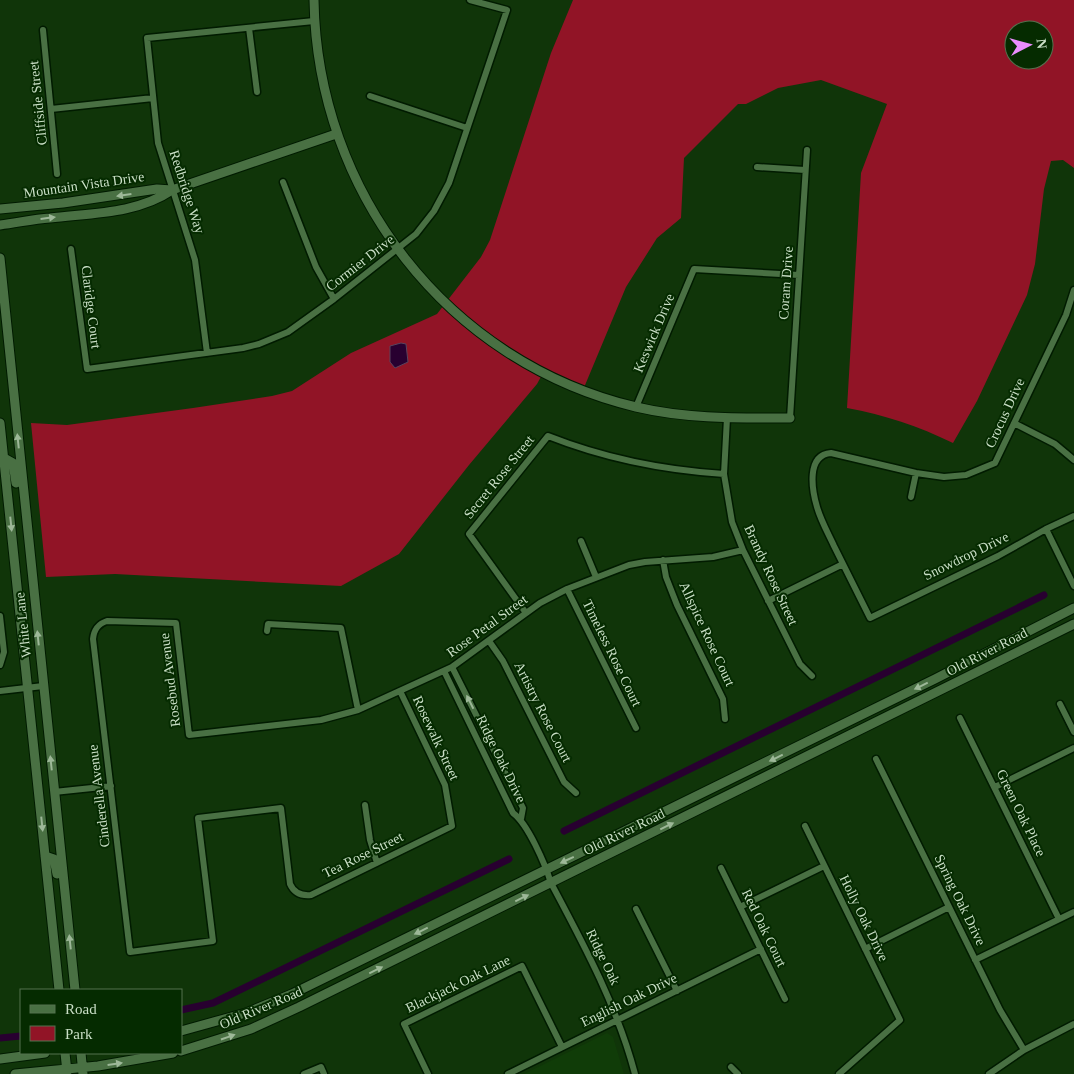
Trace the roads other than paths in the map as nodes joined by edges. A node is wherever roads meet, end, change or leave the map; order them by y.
1 (314, 0) edge
2 (470, 0) edge
3 (314, 21) junction
4 (250, 28) junction
5 (43, 30) dead end
6 (257, 92) dead end
7 (370, 96) dead end
8 (153, 98) junction
9 (51, 109) junction
10 (467, 128) junction
11 (336, 134) junction
12 (807, 150) dead end
13 (757, 167) dead end
14 (806, 170) junction
15 (57, 174) dead end
16 (283, 182) dead end
17 (172, 190) junction
18 (0, 209) edge
19 (0, 225) edge
20 (71, 249) dead end
21 (398, 250) junction
22 (0, 258) edge
23 (799, 275) junction
24 (1074, 290) edge
25 (334, 299) junction
26 (207, 353) junction
27 (87, 368) joint
28 (636, 407) junction
29 (727, 418) junction
30 (790, 418) joint
31 (1014, 422) junction
32 (0, 423) edge
33 (2, 458) edge
34 (1074, 460) edge
35 (916, 473) junction
36 (724, 474) junction
37 (911, 497) dead end
38 (1074, 516) edge
39 (26, 518) junction
40 (1046, 529) junction
41 (581, 541) dead end
42 (743, 550) junction
43 (663, 560) junction
44 (843, 564) junction
45 (596, 577) junction
46 (1074, 586) edge
47 (567, 589) junction
48 (768, 601) junction
49 (1074, 608) edge
50 (526, 613) junction
51 (0, 616) edge
52 (1074, 624) edge
53 (267, 630) dead end
54 (93, 638) joint
55 (489, 641) junction
56 (0, 665) edge
57 (452, 667) junction
58 (444, 671) junction
59 (812, 676) dead end
60 (43, 686) junction
61 (28, 688) junction
62 (0, 691) edge
63 (400, 691) junction
64 (1060, 704) dead end
65 (358, 710) junction
66 (960, 718) dead end
67 (725, 719) dead end
68 (636, 728) dead end
69 (1074, 732) edge
70 (189, 735) joint
71 (1074, 748) edge
72 (876, 759) dead end
73 (110, 786) junction
74 (995, 787) junction
75 (54, 792) junction
76 (576, 793) dead end
77 (365, 805) dead end
78 (521, 819) junction
79 (452, 826) joint
80 (805, 826) dead end
81 (45, 856) junction
82 (377, 863) junction
83 (824, 866) junction
84 (721, 868) dead end
85 (547, 870) junction
86 (551, 883) junction
87 (65, 900) junction
88 (740, 907) junction
89 (949, 908) junction
90 (636, 909) dead end
91 (1074, 912) edge
92 (1060, 919) junction
93 (213, 941) joint
94 (761, 949) junction
95 (865, 949) junction
96 (975, 960) junction
97 (59, 989) edge
98 (75, 989) edge
99 (677, 991) junction
100 (785, 999) dead end
101 (618, 1020) junction
102 (1074, 1024) edge
103 (182, 1031) edge
104 (562, 1047) junction
105 (1024, 1050) junction
106 (182, 1051) edge
107 (38, 1054) edge
108 (65, 1054) edge
109 (81, 1054) edge
110 (168, 1054) edge
111 (0, 1059) edge
112 (731, 1067) dead end
113 (83, 1070) edge
114 (67, 1071) edge
115 (15, 1074) edge
116 (304, 1074) edge
117 (324, 1074) edge
118 (428, 1074) edge
119 (508, 1074) edge
120 (635, 1074) edge
121 (738, 1074) edge
122 (839, 1074) edge
123 (989, 1074) edge

1 - 3 main road
2 - 10 street, Cormier Drive
3 - 4 street
3 - 11 main road
4 - 6 street
4 - 8 street, Redbridge Way
5 - 9 street, Cliffside Street
7 - 10 street
8 - 9 street
8 - 17 street, Redbridge Way
9 - 15 street, Cliffside Street
10 - 21 street, Cormier Drive
11 - 17 main road, Mountain Vista Drive
11 - 21 main road
12 - 14 street, Coram Drive
13 - 14 street
14 - 23 street, Coram Drive
16 - 25 street
17 -> 18 main road, Mountain Vista Drive
19 -> 17 main road, Mountain Vista Drive
17 - 26 street, Redbridge Way
20 - 27 street, Claridge Court
21 - 25 street, Cormier Drive
21 - 28 main road
39 -> 22 main road, White Lane
23 - 28 street, Keswick Drive
23 - 30 street, Coram Drive
24 - 31 street, Crocus Drive
25 - 26 street, Cormier Drive
26 - 27 street, Cormier Drive
28 - 29 main road
29 - 30 main road
29 - 36 street, Brandy Rose Street
31 - 34 street
31 - 35 street, Crocus Drive
32 - 33 main road, White Lane
33 - 39 main road
33 -> 61 main road, White Lane
35 - 37 street
35 - 44 street, Crocus Drive
36 - 42 street, Brandy Rose Street
36 - 50 street, Secret Rose Street
38 - 40 street, Snowdrop Drive
60 -> 39 main road, White Lane
40 - 44 street, Snowdrop Drive
40 - 46 street
41 - 45 street
42 - 43 street, Rose Petal Street
42 - 48 street, Brandy Rose Street
43 - 45 street, Rose Petal Street
43 - 67 street, Allspice Rose Court
44 - 48 street
45 - 47 street, Rose Petal Street
47 - 50 street, Rose Petal Street
47 - 68 street, Timeless Rose Court
48 - 59 street, Brandy Rose Street
49 -> 85 main road, Old River Road
50 - 55 street, Rose Petal Street
51 - 56 street
86 -> 52 main road, Old River Road
53 - 65 street
54 - 70 street, Rosebud Avenue
54 - 73 street, Cinderella Avenue
55 - 57 street, Rose Petal Street
55 - 76 street, Artistry Rose Court
57 - 58 street, Rose Petal Street
78 -> 57 street, Ridge Oak Drive
58 - 63 street, Rose Petal Street
58 - 78 street, Ridge Oak Drive
60 - 61 street
75 -> 60 main road, White Lane
61 - 62 street
61 -> 81 main road, White Lane
63 - 65 street, Rose Petal Street
63 - 79 street, Rosewalk Street
64 - 69 street
65 - 70 street, Rose Petal Street
66 - 74 street, Green Oak Place
71 - 74 street
72 - 89 street, Spring Oak Drive
73 - 75 street
73 - 93 street, Cinderella Avenue
74 - 92 street, Green Oak Place
75 - 87 main road, White Lane
77 - 82 street
78 - 85 street, Ridge Oak Drive
79 - 82 street, Tea Rose Street
80 - 83 street, Holly Oak Drive
81 - 87 main road
81 - 97 main road, White Lane
82 - 93 street, Tea Rose Street
83 - 88 street
83 - 95 street, Holly Oak Drive
84 - 88 street, Red Oak Court
85 - 86 street, Ridge Oak Drive
85 -> 103 main road, Old River Road
86 - 101 street, Ridge Oak
106 -> 86 main road, Old River Road
98 -> 87 main road, White Lane
88 - 94 street, Red Oak Court
89 - 95 street
89 - 96 street, Spring Oak Drive
90 - 99 street
91 - 92 street
92 - 96 street
94 - 99 street, English Oak Drive
94 - 100 street, Red Oak Court
95 - 122 street, Holly Oak Drive
96 - 105 street, Spring Oak Drive
99 - 101 street, English Oak Drive
101 - 104 street, English Oak Drive
101 - 120 street, Ridge Oak
102 - 105 street
104 - 118 street, Blackjack Oak Lane
104 - 119 street, English Oak Drive
105 - 123 street
107 - 111 main road
108 - 114 main road
109 - 113 main road
113 -> 110 main road
112 - 121 street
113 - 114 main road
114 - 115 main road
116 - 117 street

